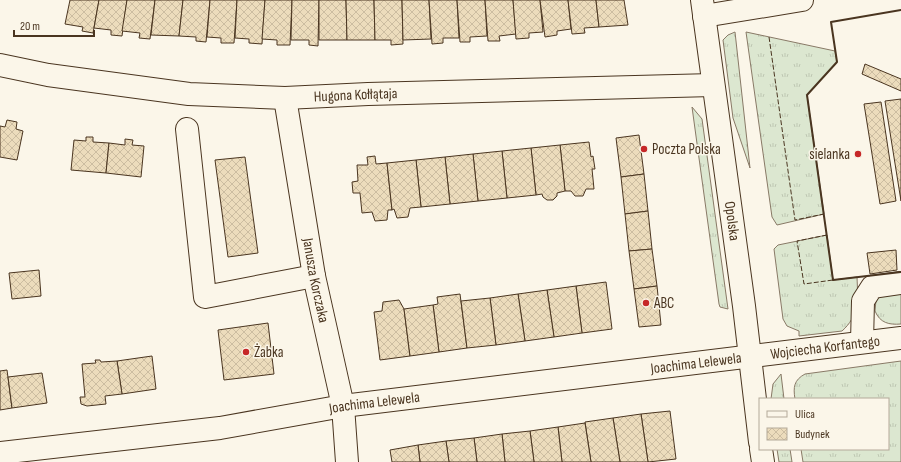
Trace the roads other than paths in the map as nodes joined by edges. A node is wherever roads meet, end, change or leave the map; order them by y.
1 (802, 0) edge
2 (703, 8) edge
3 (0, 65) edge
4 (713, 85) junction
5 (285, 98) junction
6 (187, 129) dead end
7 (314, 276) junction
8 (901, 283) edge
9 (901, 338) edge
10 (862, 342) junction
11 (749, 356) junction
12 (342, 406) junction
13 (759, 434) edge
14 (761, 450) edge
15 (0, 453) edge
16 (347, 462) edge
17 (763, 462) edge

1 - 2 street
2 - 4 street, Opolska
3 - 5 street, Hugona Kołłątaja
4 - 5 street, Hugona Kołłątaja
4 - 11 street, Opolska
5 - 7 street, Janusza Korczaka
6 - 7 street
7 - 12 street, Janusza Korczaka
8 - 10 street
9 - 10 street, Wojciecha Korfantego
10 - 11 street, Wojciecha Korfantego
11 - 12 street, Joachima Lelewela
11 - 13 street, Opolska
12 - 15 street, Joachima Lelewela
12 - 16 street, Janusza Korczaka
14 - 17 street

